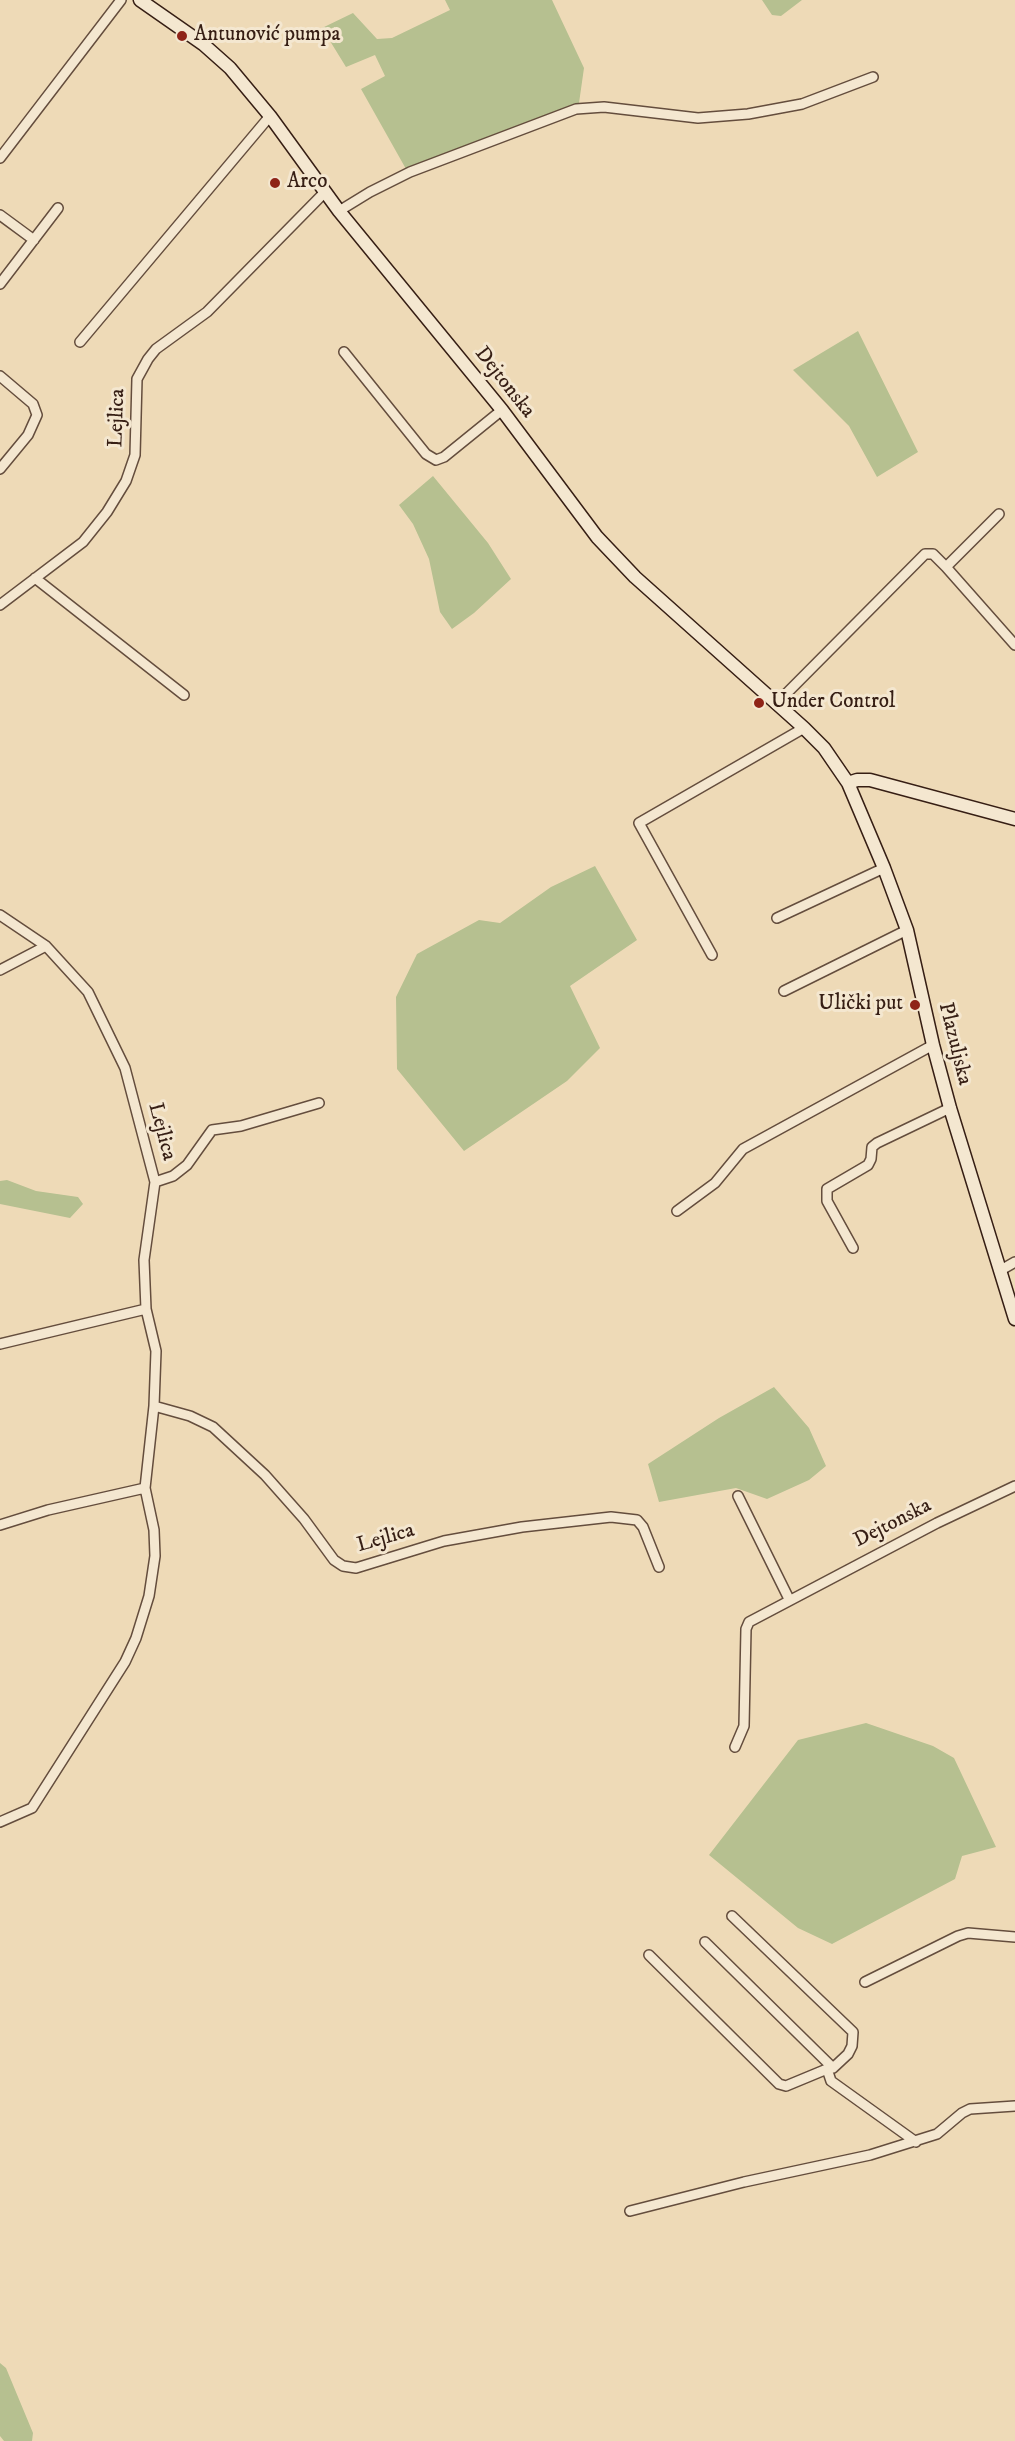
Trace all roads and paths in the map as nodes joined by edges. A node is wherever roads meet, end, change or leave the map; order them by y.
1 (121, 0) edge
2 (140, 0) edge
3 (873, 77) dead end
4 (270, 116) junction
5 (0, 158) edge
6 (325, 192) junction
7 (58, 208) dead end
8 (339, 212) junction
9 (0, 215) edge
10 (33, 240) junction
11 (0, 284) edge
12 (80, 342) dead end
13 (344, 352) dead end
14 (0, 376) edge
15 (502, 410) junction
16 (0, 469) edge
17 (999, 514) dead end
18 (946, 567) junction
19 (35, 578) junction
20 (0, 605) edge
21 (1015, 645) edge
22 (184, 696) dead end
23 (776, 704) junction
24 (804, 728) junction
25 (848, 783) junction
26 (1015, 819) edge
27 (884, 868) junction
28 (0, 915) edge
29 (777, 918) dead end
30 (907, 930) junction
31 (46, 946) junction
32 (712, 955) dead end
33 (0, 970) edge
34 (784, 991) dead end
35 (933, 1045) junction
36 (319, 1103) dead end
37 (950, 1108) junction
38 (155, 1182) junction
39 (677, 1211) dead end
40 (853, 1248) dead end
41 (1015, 1262) edge
42 (1001, 1270) junction
43 (146, 1309) junction
44 (1015, 1319) edge
45 (0, 1344) edge
46 (154, 1406) junction
47 (1015, 1486) edge
48 (145, 1488) junction
49 (738, 1496) dead end
50 (0, 1525) edge
51 (659, 1567) dead end
52 (789, 1599) junction
53 (735, 1747) dead end
54 (0, 1822) edge
55 (732, 1916) dead end
56 (1015, 1937) edge
57 (705, 1942) dead end
58 (648, 1955) dead end
59 (865, 1982) dead end
60 (830, 2068) junction
61 (1015, 2106) edge
62 (916, 2142) junction
63 (630, 2211) dead end

1 - 5 street
2 - 4 main road, Dejtonska
3 - 8 street
4 - 6 main road, Dejtonska
4 - 12 street
6 - 8 main road, Dejtonska
6 - 19 street, Lejlica
7 - 10 street
8 - 15 main road, Dejtonska
9 - 10 street
10 - 11 street
13 - 15 street
14 - 16 street
15 - 23 main road, Dejtonska
17 - 18 street
18 - 21 street
18 - 23 street
19 - 20 street, Lejlica
19 - 22 street
23 - 24 main road, Dejtonska
24 - 25 main road, Dejtonska
24 - 32 street
25 - 26 main road
25 - 27 main road, Plazuljska
27 - 29 street
27 - 30 main road, Plazuljska
28 - 31 street, Lejlica
30 - 34 street
30 - 35 main road, Plazuljska
31 - 33 street
31 - 38 street, Lejlica
35 - 37 main road, Plazuljska
35 - 39 street
36 - 38 street
37 - 40 street
37 - 42 main road, Plazuljska
38 - 43 street, Lejlica
41 - 42 street
42 - 44 main road, Plazuljska
43 - 45 street
43 - 46 street, Lejlica
46 - 48 street, Lejlica
46 - 51 street, Lejlica
47 - 52 street, Dejtonska
48 - 50 street
48 - 54 street, Lejlica
49 - 52 street
52 - 53 street, Dejtonska
55 - 60 street
56 - 59 street
57 - 60 street
58 - 60 street
60 - 62 street
61 - 62 street
62 - 63 street

